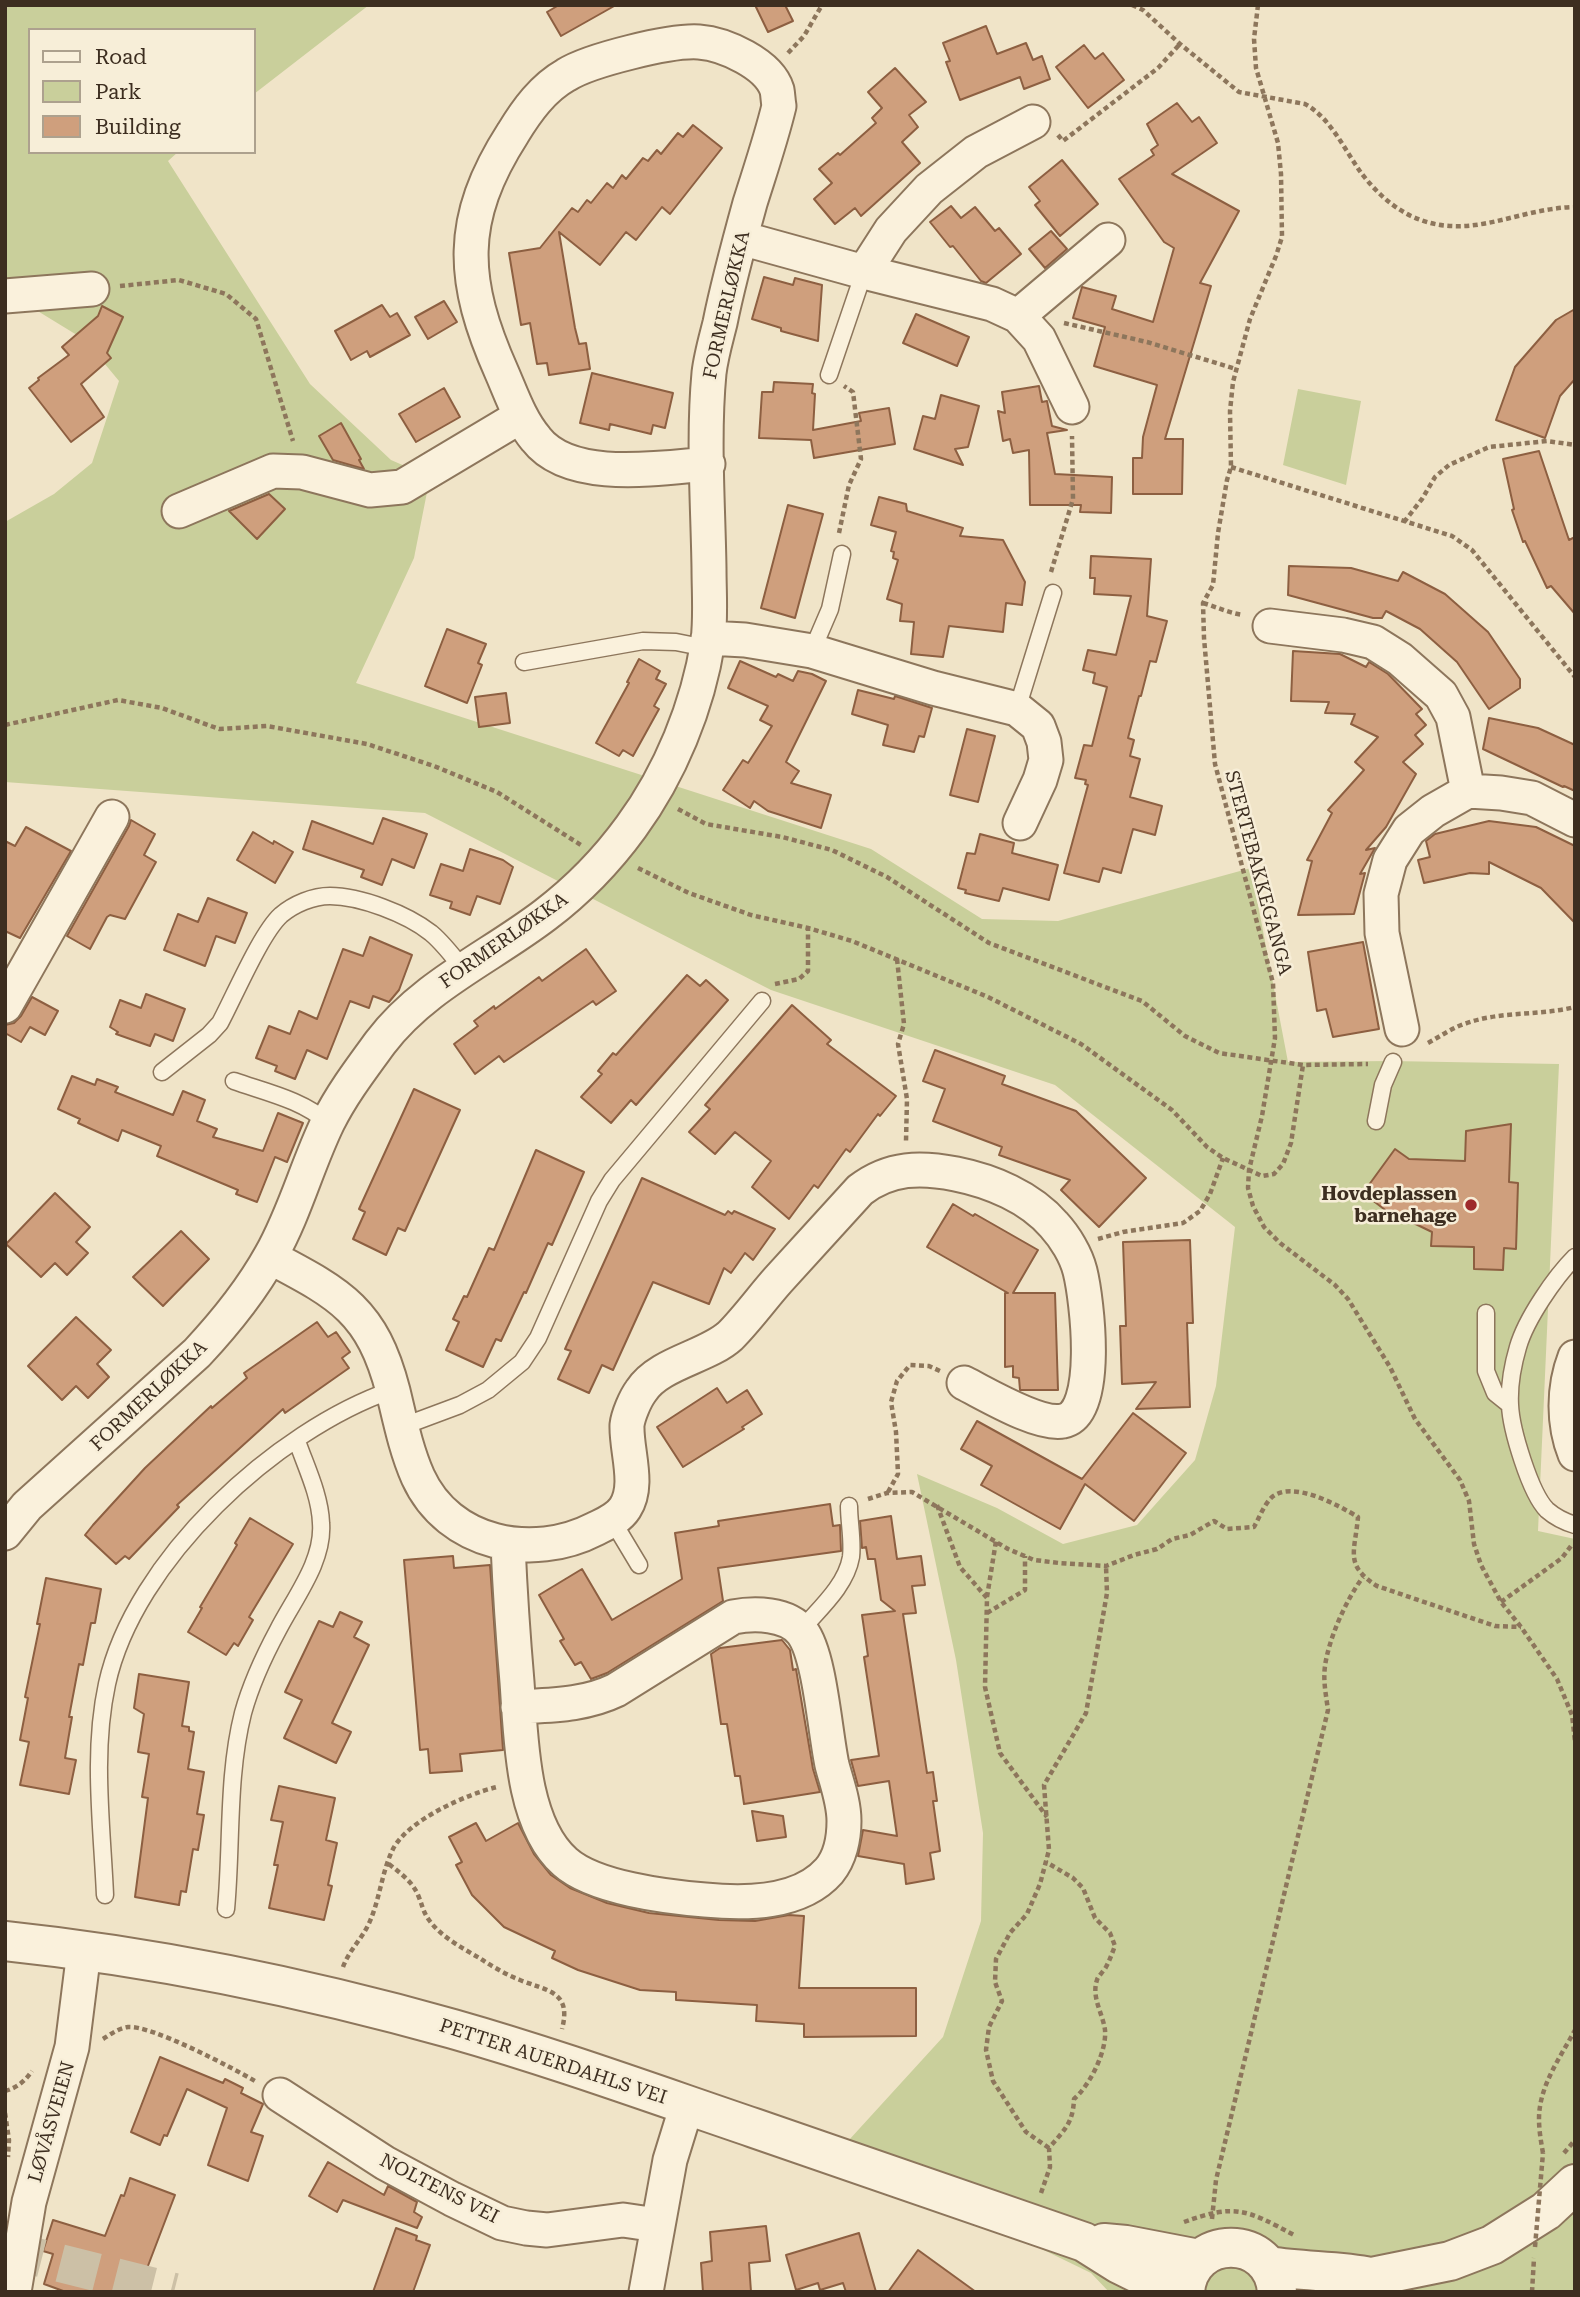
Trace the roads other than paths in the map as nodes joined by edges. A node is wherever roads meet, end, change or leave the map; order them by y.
1 (1033, 122) road end
2 (741, 238) junction
3 (1108, 240) dead end
4 (864, 272) junction
5 (92, 289) road end
6 (5, 296) edge
7 (1018, 316) junction
8 (829, 375) road end
9 (1072, 408) road end
10 (521, 416) junction
11 (708, 464) junction
12 (179, 511) dead end
13 (842, 554) road end
14 (1053, 593) road end
15 (1270, 626) road end
16 (707, 643) junction
17 (812, 652) junction
18 (524, 662) dead end
19 (1017, 709) junction
20 (1468, 791) junction
21 (112, 817) dead end
22 (1575, 820) edge
23 (1020, 823) dead end
24 (463, 969) junction
25 (762, 1000) road end
26 (5, 1006) edge
27 (1402, 1029) dead end
28 (1393, 1062) road end
29 (162, 1072) dead end
30 (234, 1081) dead end
31 (1376, 1121) dead end
32 (328, 1123) junction
33 (270, 1257) junction
34 (1575, 1257) edge
35 (1486, 1313) dead end
36 (1575, 1357) edge
37 (964, 1383) road end
38 (392, 1390) junction
39 (1510, 1405) junction
40 (401, 1427) junction
41 (297, 1441) junction
42 (1575, 1454) edge
43 (849, 1506) road end
44 (612, 1520) junction
45 (1575, 1525) edge
46 (5, 1533) edge
47 (508, 1545) junction
48 (639, 1565) dead end
49 (801, 1630) junction
50 (519, 1707) junction
51 (105, 1895) dead end
52 (226, 1909) dead end
53 (5, 1941) edge
54 (84, 1951) junction
55 (279, 2095) road end
56 (687, 2105) junction
57 (1558, 2172) edge
58 (657, 2225) junction
59 (1084, 2242) junction
60 (1199, 2267) edge
61 (1273, 2279) edge
62 (1355, 2284) edge
63 (14, 2292) edge
64 (646, 2292) edge
65 (1176, 2292) edge

1 - 4 street
2 - 4 street
2 - 10 street, FORMERLØKKA
2 - 11 street, FORMERLØKKA
3 - 7 street
4 - 7 street
4 - 8 lane
5 - 6 street
7 - 9 street
10 - 11 street
10 - 12 street
11 - 16 street, FORMERLØKKA
13 - 17 lane
14 - 19 lane
15 - 20 street
16 - 17 street
16 - 18 lane
16 - 24 street, FORMERLØKKA
17 - 19 street
19 - 23 street
20 - 22 street
20 - 27 street
21 - 26 street
24 - 29 lane
24 - 32 street, FORMERLØKKA
25 - 40 lane
28 - 31 lane
30 - 32 lane
32 - 33 street, FORMERLØKKA
33 - 38 street
33 - 46 street, FORMERLØKKA
34 - 39 lane
35 - 39 lane
36 - 42 street
37 - 44 street
38 - 40 street
38 - 41 lane
39 - 45 lane
40 - 47 street
41 - 51 lane
41 - 52 lane
43 - 49 lane
44 - 47 street
44 - 48 lane
47 - 50 street
49 - 50 street
49 - 50 street
53 - 54 street, PETTER AUERDAHLS VEI
54 - 56 street, PETTER AUERDAHLS VEI
54 - 63 street, LØVÅSVEIEN
55 - 58 street, NOLTENS VEI
56 - 58 street
56 - 59 street, PETTER AUERDAHLS VEI
57 - 62 street
58 - 64 street
59 - 60 street, PETTER AUERDAHLS VEI
59 - 65 street, PETTER AUERDAHLS VEI
60 - 61 street, PETTER AUERDAHLS VEI
61 - 62 street

